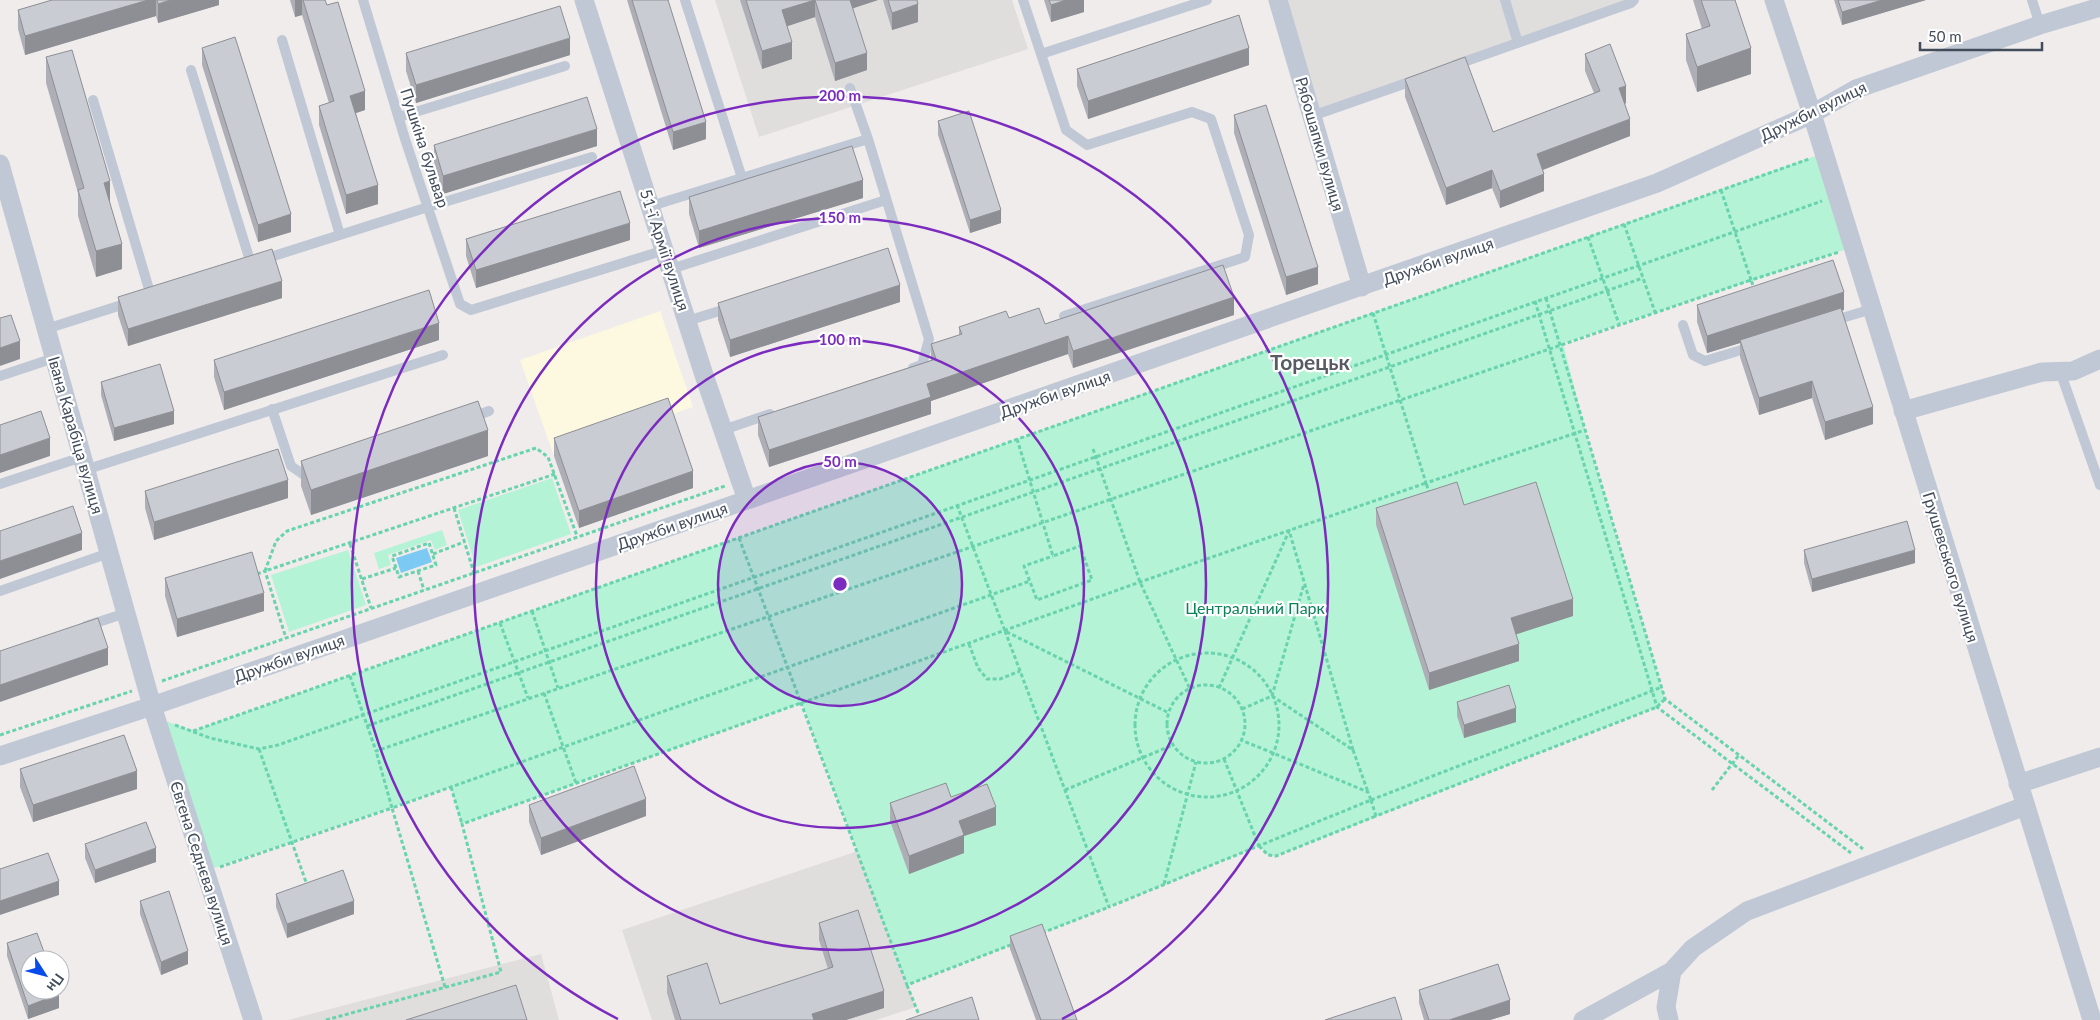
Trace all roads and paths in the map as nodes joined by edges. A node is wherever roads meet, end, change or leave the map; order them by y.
1 (363, 0) edge
2 (584, 0) edge
3 (685, 0) edge
4 (1023, 0) edge
5 (1207, 0) edge
6 (1278, 0) edge
7 (1505, 0) edge
8 (1634, 0) edge
9 (1774, 0) edge
10 (2032, 0) edge
11 (1175, 5) edge
12 (2100, 7) edge
13 (2040, 25) junction
14 (282, 40) dead end
15 (1518, 43) junction
16 (1040, 54) junction
17 (564, 66) dead end
18 (1444, 69) edge
19 (191, 70) dead end
20 (1426, 76) edge
21 (850, 88) dead end
22 (93, 100) dead end
23 (1812, 114) junction
24 (1312, 116) junction
25 (399, 117) junction
26 (868, 139) junction
27 (1824, 153) junction
28 (592, 157) dead end
29 (0, 164) edge
30 (742, 178) junction
31 (1721, 190) junction
32 (1837, 196) junction
33 (886, 200) junction
34 (651, 206) junction
35 (428, 207) junction
36 (1624, 224) junction
37 (340, 235) junction
38 (1588, 237) junction
39 (1853, 247) junction
40 (665, 250) junction
41 (251, 264) junction
42 (240, 267) edge
43 (671, 269) junction
44 (1603, 278) junction
45 (1643, 278) junction
46 (1751, 280) junction
47 (1362, 287) junction
48 (169, 290) edge
49 (1756, 294) edge
50 (151, 296) junction
51 (1546, 298) junction
52 (1535, 302) junction
53 (741, 305) edge
54 (1872, 309) junction
55 (1655, 312) junction
56 (1373, 313) junction
57 (1064, 316) edge
58 (687, 321) junction
59 (1825, 323) edge
60 (1619, 324) junction
61 (1683, 325) dead end
62 (46, 329) junction
63 (1760, 344) edge
64 (443, 355) dead end
65 (54, 358) junction
66 (2100, 359) edge
67 (903, 371) edge
68 (2060, 371) junction
69 (0, 376) edge
70 (272, 409) junction
71 (780, 411) edge
72 (489, 412) dead end
73 (1903, 412) junction
74 (461, 421) edge
75 (723, 430) junction
76 (1585, 430) junction
77 (1017, 440) junction
78 (1093, 449) dead end
79 (83, 463) junction
80 (322, 468) edge
81 (555, 474) junction
82 (2099, 480) edge
83 (740, 481) junction
84 (1426, 483) junction
85 (0, 484) edge
86 (1431, 499) edge
87 (747, 500) junction
88 (957, 505) junction
89 (454, 508) junction
90 (1289, 530) junction
91 (577, 536) junction
92 (739, 538) junction
93 (464, 542) junction
94 (350, 544) junction
95 (109, 553) junction
96 (433, 554) junction
97 (1053, 556) junction
98 (396, 568) junction
99 (418, 571) junction
100 (265, 572) junction
101 (474, 573) junction
102 (254, 575) edge
103 (362, 579) junction
104 (1030, 582) junction
105 (1140, 582) junction
106 (1305, 582) junction
107 (424, 590) junction
108 (0, 591) edge
109 (371, 608) junction
110 (532, 611) junction
111 (126, 613) junction
112 (500, 622) junction
113 (72, 631) edge
114 (1006, 631) junction
115 (286, 638) junction
116 (969, 644) junction
117 (788, 669) junction
118 (1020, 671) junction
119 (350, 676) junction
120 (146, 686) junction
121 (558, 688) junction
122 (1190, 688) junction
123 (1219, 688) junction
124 (1662, 688) junction
125 (1652, 691) junction
126 (544, 693) junction
127 (1272, 696) junction
128 (528, 699) junction
129 (1665, 699) junction
130 (1657, 707) junction
131 (1242, 709) junction
132 (153, 712) junction
133 (1169, 713) junction
134 (367, 726) junction
135 (193, 731) junction
136 (0, 735) edge
137 (1241, 740) junction
138 (1173, 745) junction
139 (259, 749) junction
140 (1353, 750) junction
141 (376, 751) junction
142 (1739, 755) junction
143 (0, 756) edge
144 (2100, 757) edge
145 (1224, 758) junction
146 (1196, 762) junction
147 (1732, 764) junction
148 (576, 783) junction
149 (2018, 784) junction
150 (451, 787) junction
151 (1065, 790) junction
152 (1712, 790) dead end
153 (1368, 792) junction
154 (1371, 800) junction
155 (2024, 806) junction
156 (392, 808) junction
157 (1376, 816) junction
158 (462, 824) junction
159 (292, 843) junction
160 (1259, 846) junction
161 (1873, 863) junction
162 (205, 872) junction
163 (1164, 885) junction
164 (307, 886) edge
165 (1109, 907) junction
166 (1036, 935) edge
167 (1017, 942) edge
168 (1672, 971) junction
169 (907, 985) junction
170 (445, 987) junction
171 (253, 1020) edge
172 (326, 1020) edge
173 (921, 1020) edge
174 (1583, 1020) edge
175 (1669, 1020) edge
176 (2092, 1020) edge

1 - 25 lane, Пушкіна бульвар
2 - 34 street, 51-ї Армії вулиця
3 - 30 lane
4 - 16 lane
5 - 11 lane
6 - 24 street, Рябошапки вулиця
7 - 15 lane
8 - 15 lane
9 - 23 street, Грушевського вулиця
10 - 13 lane
11 - 16 lane
12 - 13 street, Дружби вулиця
13 - 23 street, Дружби вулиця
14 - 37 lane
15 - 18 lane
16 - 57 lane
17 - 25 lane
19 - 41 lane
20 - 24 lane
21 - 26 lane
22 - 50 lane
23 - 27 street, Грушевського вулиця
23 - 47 street, Дружби вулиця
24 - 47 street, Рябошапки вулиця
25 - 35 lane, Пушкіна бульвар
26 - 30 lane
26 - 33 lane
27 - 31 path
27 - 32 street, Грушевського вулиця
28 - 35 lane
29 - 62 street, Івана Карабіца вулиця
30 - 34 lane
31 - 36 path
31 - 46 path
32 - 39 street, Грушевського вулиця
32 - 44 path
33 - 43 lane
33 - 67 lane
34 - 40 street, 51-ї Армії вулиця
35 - 37 lane
35 - 40 lane, Пушкіна бульвар
36 - 38 path
36 - 45 path
37 - 41 lane
38 - 44 path
38 - 56 path
39 - 46 path
39 - 54 street, Грушевського вулиця
40 - 43 street, 51-ї Армії вулиця
41 - 42 lane
43 - 58 street, 51-ї Армії вулиця
44 - 51 path
44 - 60 path
45 - 55 path
45 - 134 path
46 - 49 path
46 - 55 path
47 - 87 street, Дружби вулиця
48 - 50 lane
50 - 62 lane
51 - 52 path
51 - 76 path
52 - 88 path
52 - 125 path
53 - 58 lane
54 - 59 lane
54 - 73 street, Грушевського вулиця
55 - 60 path
56 - 77 path
56 - 84 path
58 - 75 street, 51-ї Армії вулиця
60 - 121 path
61 - 63 lane
62 - 65 street, Івана Карабіца вулиця
64 - 70 lane
65 - 69 lane
65 - 79 street, Івана Карабіца вулиця
66 - 68 street
68 - 73 street
68 - 82 lane
70 - 79 lane
70 - 80 lane
71 - 75 lane
72 - 74 lane
73 - 149 street, Грушевського вулиця
75 - 83 street, 51-ї Армії вулиця
76 - 84 path
76 - 124 path
77 - 92 path
77 - 97 path
78 - 105 path
79 - 85 lane
79 - 95 street, Івана Карабіца вулиця
81 - 89 path
81 - 91 path
81 - 100 path
83 - 87 street, 51-ї Армії вулиця
83 - 91 path
84 - 86 path
84 - 90 path
87 - 132 street, Дружби вулиця
88 - 114 path
88 - 139 path
89 - 93 path
89 - 94 path
90 - 105 path
90 - 106 path
90 - 123 path
91 - 101 path
92 - 110 path
92 - 117 path
93 - 96 path
93 - 101 path
94 - 100 path
94 - 103 path
95 - 108 lane
95 - 111 street, Івана Карабіца вулиця
96 - 98 path
96 - 99 path
97 - 104 path
97 - 104 path
98 - 99 path
98 - 103 path
99 - 107 path
100 - 102 path
100 - 115 path
101 - 107 path
103 - 109 path
104 - 117 path
105 - 114 path
105 - 122 path
106 - 127 path
106 - 140 path
107 - 109 path
109 - 115 path
110 - 112 path
110 - 121 path
111 - 113 lane
111 - 120 street, Івана Карабіца вулиця
112 - 119 path
112 - 128 path
114 - 116 path
114 - 118 path
114 - 133 path
115 - 120 path
116 - 118 path
116 - 148 path
117 - 150 path
117 - 169 path
118 - 151 path
119 - 134 path
119 - 135 path
120 - 132 street, Івана Карабіца вулиця
120 - 136 path
121 - 126 path
122 - 123 path
122 - 133 path
123 - 131 path
124 - 125 path
124 - 129 path
125 - 130 path
125 - 154 path
126 - 128 path
126 - 148 path
127 - 127 path
127 - 131 path
127 - 140 path
128 - 141 path
129 - 130 path
129 - 142 path
130 - 147 path
130 - 157 path
131 - 137 path
132 - 135 path
132 - 143 street, Дружби вулиця
132 - 162 street, Євгена Седнєва вулиця
133 - 138 path
134 - 141 path
135 - 139 path
137 - 145 path
137 - 153 path
138 - 146 path
138 - 151 path
139 - 159 path
140 - 153 path
141 - 156 path
142 - 147 path
142 - 161 path
144 - 149 street
145 - 146 path
145 - 160 path
146 - 163 path
147 - 152 path
147 - 161 path
148 - 158 path
149 - 155 street, Грушевського вулиця
150 - 156 path
150 - 158 path
151 - 165 path
153 - 154 path
154 - 157 path
154 - 160 path
155 - 161 street
155 - 176 street, Грушевського вулиця
156 - 159 path
156 - 170 path
157 - 160 path
158 - 170 path
159 - 162 path
159 - 164 path
160 - 163 path
161 - 168 street
162 - 171 street, Євгена Седнєва вулиця
163 - 165 path
165 - 166 path
167 - 169 path
168 - 174 street
168 - 175 street
169 - 173 path
170 - 172 path

